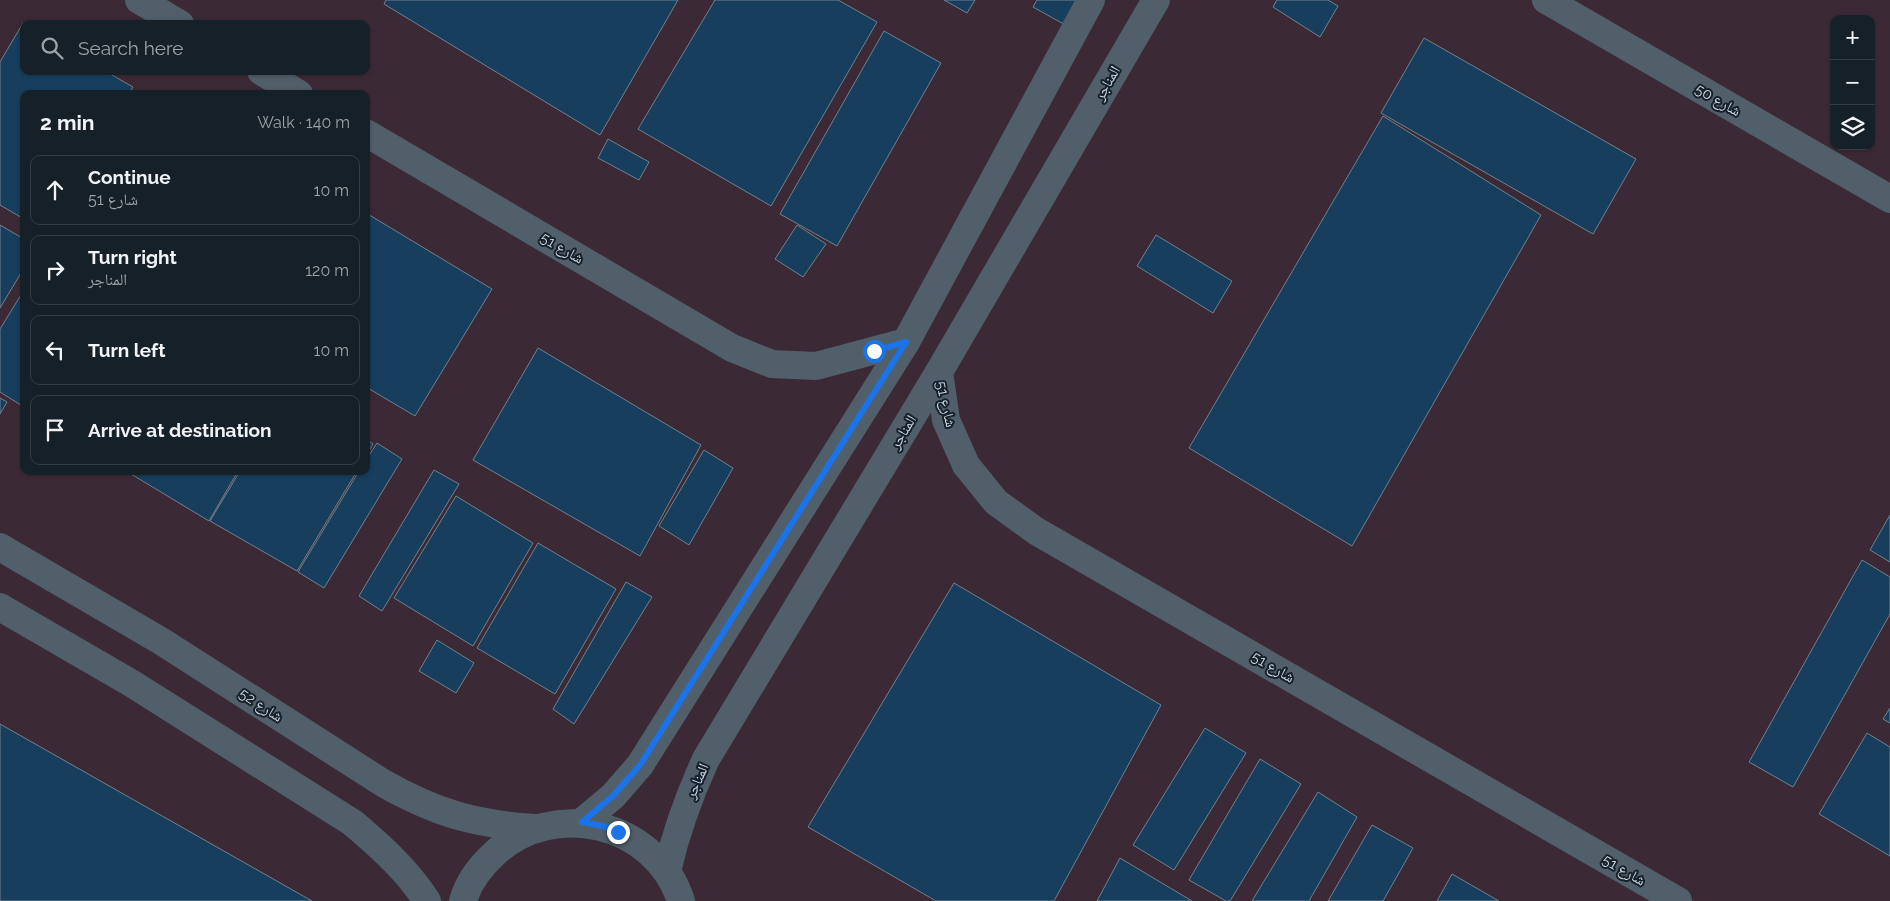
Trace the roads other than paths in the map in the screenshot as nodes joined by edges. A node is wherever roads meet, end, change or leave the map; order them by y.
1 (139, 0) edge
2 (1091, 0) edge
3 (1156, 0) edge
4 (1546, 0) edge
5 (173, 20) edge
6 (268, 75) edge
7 (292, 90) edge
8 (370, 135) edge
9 (1890, 199) edge
10 (906, 342) junction
11 (939, 372) junction
12 (0, 546) edge
13 (0, 607) edge
14 (582, 822) junction
15 (535, 828) junction
16 (667, 871) junction
17 (427, 901) edge
18 (464, 901) edge
19 (681, 901) edge
20 (1678, 901) edge

1 - 5 street
2 - 10 street
3 - 11 street, المناجر
4 - 9 street, شارع 50
6 - 7 street
8 - 10 street, شارع 51
10 - 14 street
11 - 16 street, المناجر
11 - 20 street, شارع 51
12 - 15 street, شارع 52
13 - 17 street
14 - 15 street
14 - 16 street
15 - 18 street
16 - 19 street

